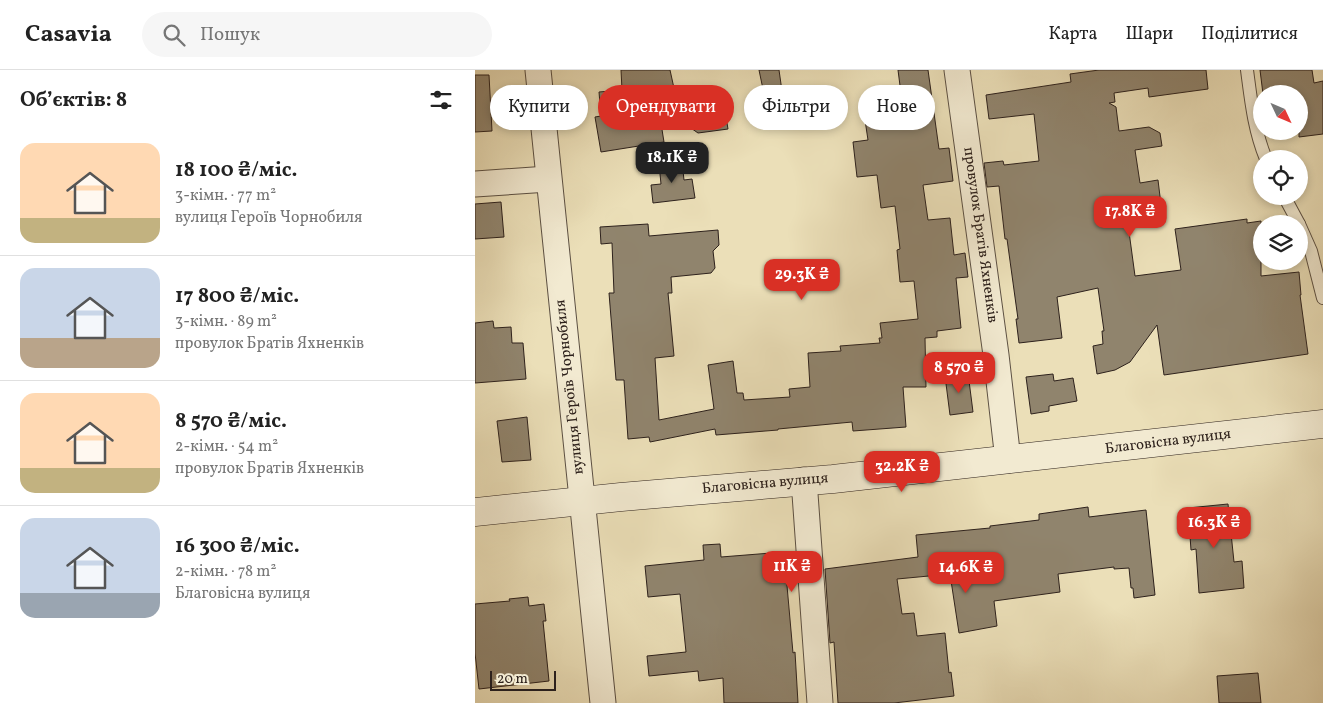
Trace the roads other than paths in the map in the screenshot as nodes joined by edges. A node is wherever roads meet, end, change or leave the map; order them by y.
1 (538, 70) edge
2 (957, 70) edge
3 (1247, 70) edge
4 (1262, 150) edge
5 (548, 179) junction
6 (475, 184) edge
7 (1308, 244) edge
8 (1323, 298) edge
9 (1323, 424) edge
10 (1008, 460) junction
11 (804, 480) junction
12 (581, 501) junction
13 (475, 512) edge
14 (603, 703) edge
15 (820, 703) edge

1 - 5 street, вулиця Героїв Чорнобиля
2 - 10 street, провулок Братів Яхненків
3 - 4 lane
5 - 6 street
5 - 12 street, вулиця Героїв Чорнобиля
7 - 8 lane
9 - 10 main road, Благовісна вулиця
10 - 11 main road, Благовісна вулиця
11 - 12 main road, Благовісна вулиця
11 - 15 street
12 - 13 main road, Благовісна вулиця
12 - 14 street, вулиця Героїв Чорнобиля

